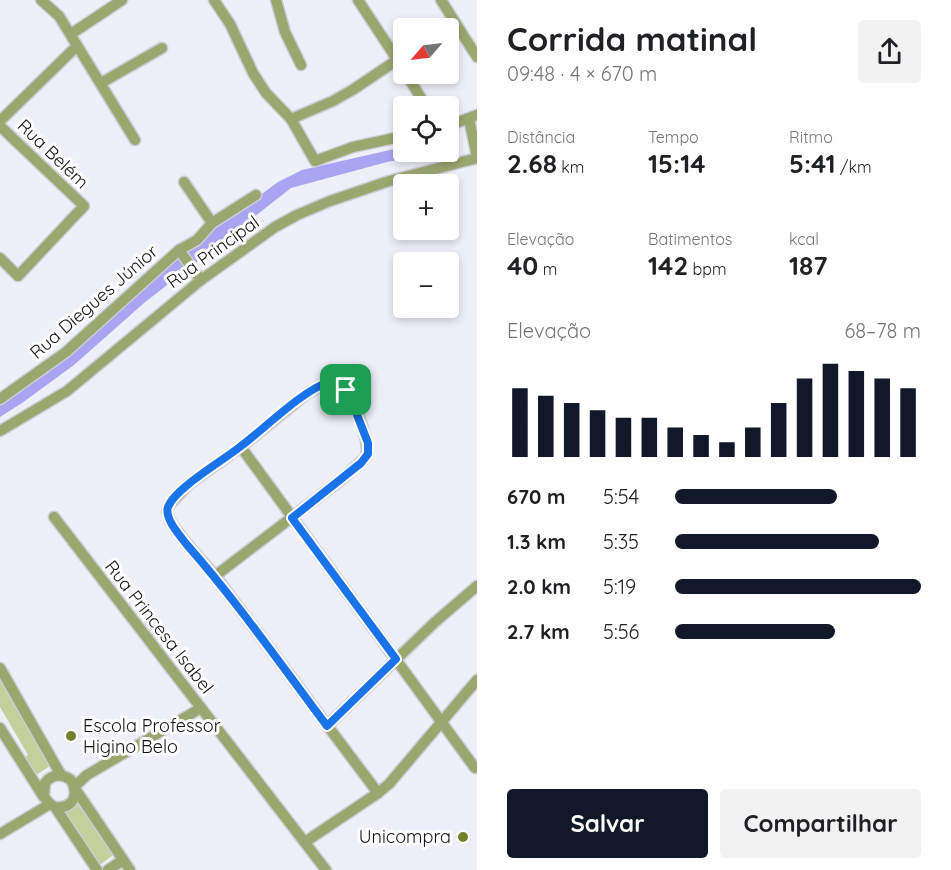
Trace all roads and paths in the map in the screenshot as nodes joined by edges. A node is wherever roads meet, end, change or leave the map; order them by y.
1 (41, 0) edge
2 (122, 0) edge
3 (214, 0) edge
4 (276, 0) edge
5 (358, 0) edge
6 (441, 0) edge
7 (71, 34) junction
8 (77, 46) junction
9 (162, 48) dead end
10 (393, 54) edge
11 (477, 57) edge
12 (302, 65) dead end
13 (393, 69) edge
14 (101, 83) junction
15 (473, 117) edge
16 (291, 119) junction
17 (0, 121) edge
18 (0, 126) edge
19 (393, 138) edge
20 (135, 140) dead end
21 (476, 155) edge
22 (184, 182) dead end
23 (256, 195) dead end
24 (212, 223) junction
25 (180, 251) junction
26 (0, 258) edge
27 (201, 280) junction
28 (0, 399) edge
29 (0, 431) edge
30 (241, 447) junction
31 (54, 517) dead end
32 (292, 518) junction
33 (215, 576) junction
34 (477, 586) edge
35 (396, 659) junction
36 (0, 668) edge
37 (477, 680) edge
38 (201, 708) junction
39 (441, 721) junction
40 (327, 726) junction
41 (0, 728) edge
42 (475, 768) dead end
43 (71, 783) junction
44 (378, 793) junction
45 (50, 803) junction
46 (0, 834) edge
47 (305, 842) junction
48 (123, 860) junction
49 (98, 870) edge
50 (108, 870) edge
51 (130, 870) edge
52 (326, 870) edge

1 - 7 street
2 - 7 street
3 - 16 street
4 - 12 street
5 - 10 street
6 - 11 street
7 - 8 street
8 - 14 street
8 - 17 street
9 - 14 street
13 - 16 street
14 - 20 street
15 - 21 street
16 - 19 street
18 - 26 street, Rua Belém
21 - 27 street, Rua Principal
22 - 24 street
23 - 24 street, Rua Diegues Júnior
24 - 25 street, Rua Diegues Júnior
25 - 27 street, Rua Diegues Júnior
25 - 28 street, Rua Diegues Júnior
27 - 29 street, Rua Principal
30 - 32 street
30 - 32 street
30 - 33 street
31 - 38 street, Rua Princesa Isabel
32 - 33 street
32 - 35 street
33 - 40 street
34 - 35 street
35 - 39 street
35 - 40 street
36 - 43 street
37 - 39 street
38 - 43 street
38 - 47 street, Rua Princesa Isabel
39 - 42 street
39 - 44 street
40 - 44 street
41 - 45 street
43 - 45 street
43 - 45 street
43 - 48 street
44 - 47 street
45 - 46 street
45 - 49 street
47 - 52 street, Rua Princesa Isabel
48 - 50 street
48 - 51 street

